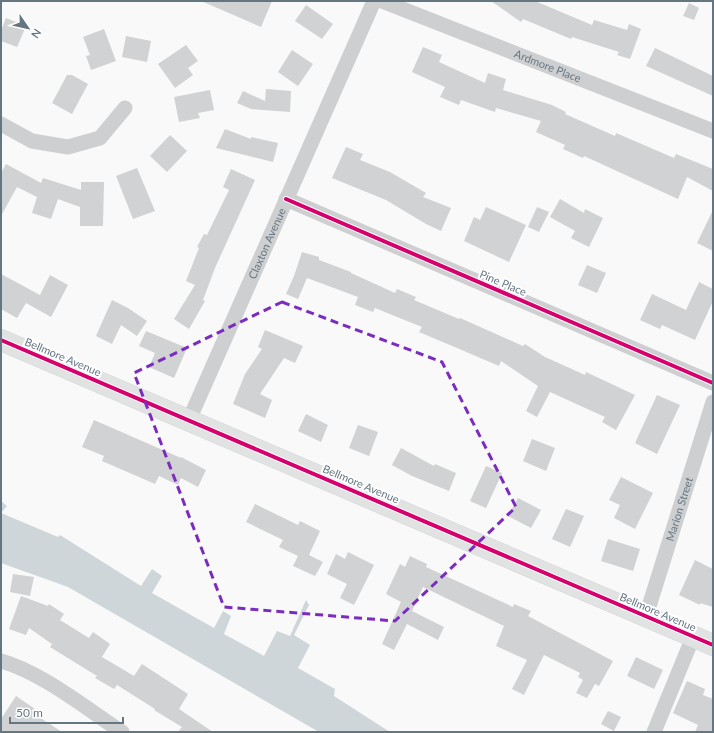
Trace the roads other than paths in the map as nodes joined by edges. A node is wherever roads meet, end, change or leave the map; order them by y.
1 (374, 1) edge
2 (382, 1) edge
3 (125, 108) dead end
4 (1, 124) edge
5 (713, 130) edge
6 (286, 199) junction
7 (1, 340) edge
8 (713, 382) edge
9 (713, 402) edge
10 (188, 420) junction
11 (646, 616) junction
12 (693, 637) junction
13 (713, 645) edge
14 (1, 661) edge
15 (122, 732) edge
16 (654, 732) edge

1 - 6 street, Claxton Avenue
2 - 5 street, Ardmore Place
3 - 4 street
6 - 8 street, Pine Place
6 - 10 street, Claxton Avenue
7 - 10 street, Bellmore Avenue
9 - 11 street, Marion Street
10 - 11 street, Bellmore Avenue
11 - 12 street, Bellmore Avenue
12 - 13 street, Bellmore Avenue
12 - 16 street
14 - 15 street

